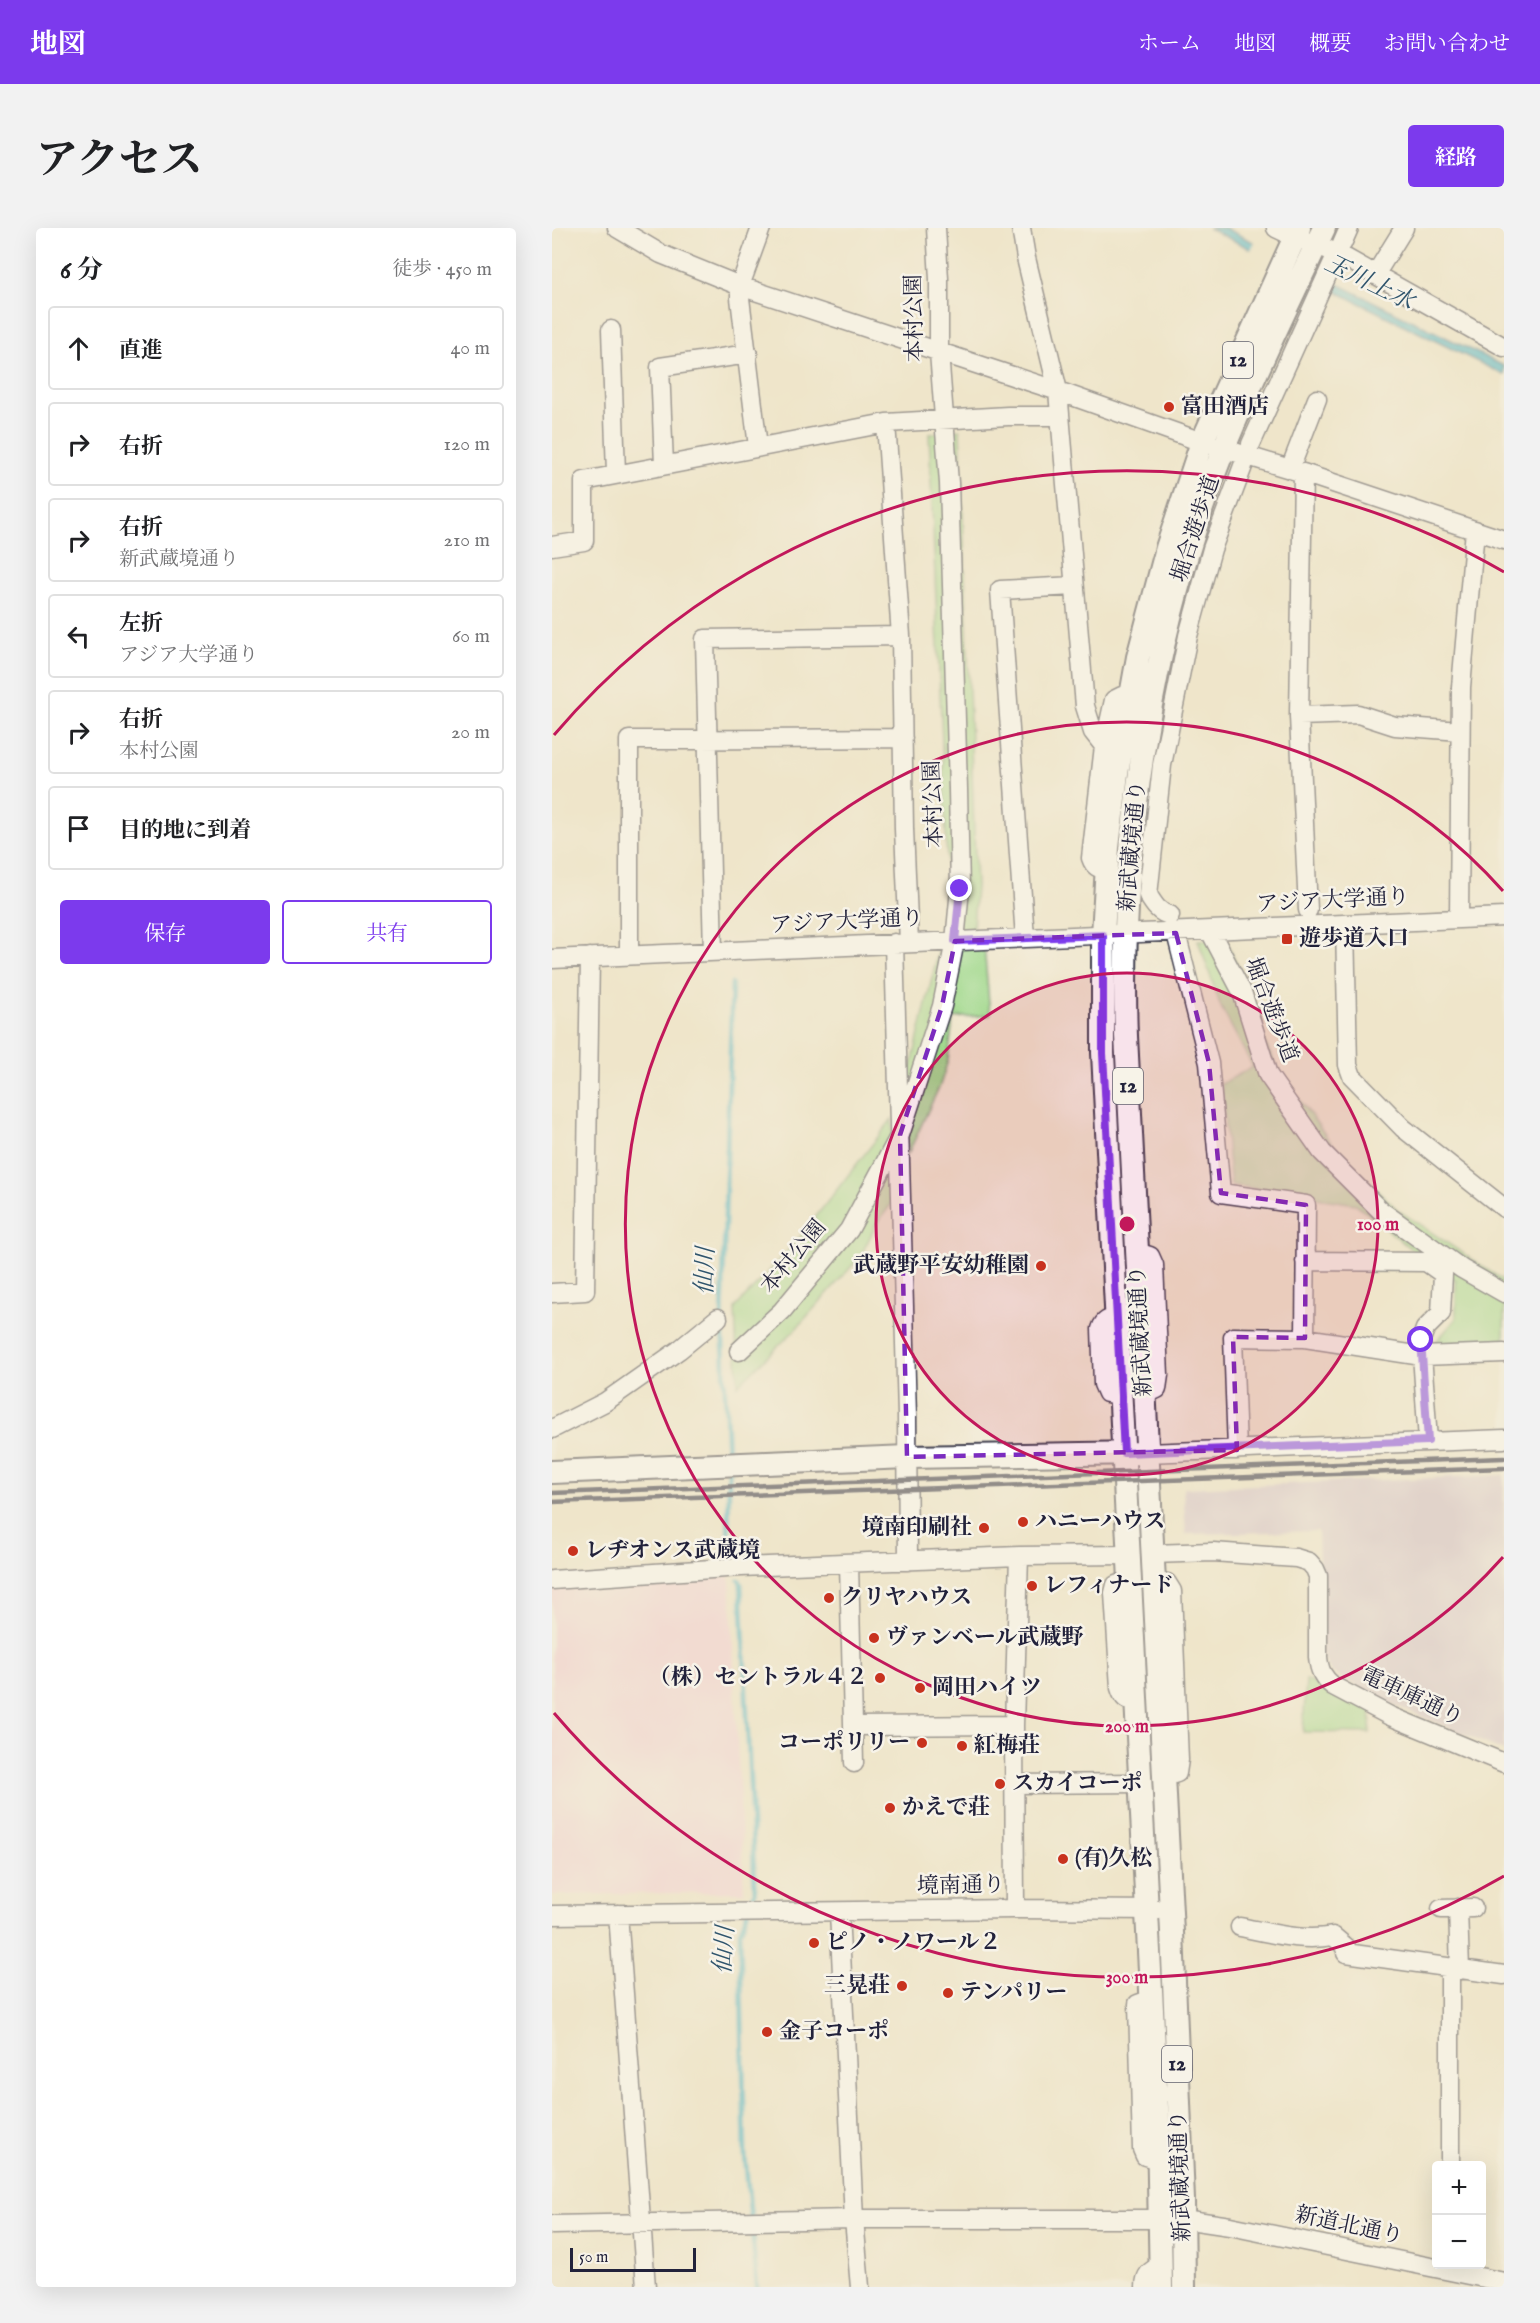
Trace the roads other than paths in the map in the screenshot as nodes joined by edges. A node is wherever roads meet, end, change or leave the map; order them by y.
1 (617, 228) edge
2 (761, 228) edge
3 (1021, 228) edge
4 (1404, 228) edge
5 (935, 229) edge
6 (1314, 239) edge
7 (1375, 275) junction
8 (740, 286) junction
9 (1306, 293) junction
10 (611, 330) dead end
11 (1504, 347) edge
12 (939, 352) junction
13 (748, 354) junction
14 (1058, 392) junction
15 (1317, 399) dead end
16 (1060, 416) junction
17 (944, 419) junction
18 (886, 423) junction
19 (1202, 442) junction
20 (1251, 444) dead end
21 (758, 447) junction
22 (1224, 449) junction
23 (664, 465) junction
24 (1243, 466) dead end
25 (1296, 471) junction
26 (616, 473) junction
27 (1474, 530) junction
28 (1504, 540) edge
29 (552, 546) edge
30 (1074, 586) junction
31 (901, 636) junction
32 (1130, 698) junction
33 (1299, 716) junction
34 (1460, 732) junction
35 (709, 738) junction
36 (903, 738) junction
37 (1104, 746) junction
38 (1107, 870) junction
39 (1308, 910) dead end
40 (1504, 917) edge
41 (1459, 919) junction
42 (1173, 924) junction
43 (1345, 925) junction
44 (1210, 931) junction
45 (1125, 934) junction
46 (1103, 935) junction
47 (1025, 938) junction
48 (955, 941) junction
49 (901, 943) junction
50 (713, 952) junction
51 (629, 955) junction
52 (590, 957) junction
53 (552, 959) edge
54 (900, 1135) junction
55 (1504, 1208) edge
56 (1305, 1261) junction
57 (552, 1293) edge
58 (1504, 1293) edge
59 (718, 1318) dead end
60 (1305, 1338) junction
61 (739, 1351) dead end
62 (1504, 1353) edge
63 (1422, 1356) junction
64 (552, 1429) edge
65 (1504, 1439) edge
66 (1428, 1441) junction
67 (1237, 1450) junction
68 (1124, 1453) junction
69 (1147, 1453) junction
70 (907, 1457) junction
71 (552, 1472) edge
72 (1141, 1555) junction
73 (1019, 1556) junction
74 (908, 1561) junction
75 (849, 1564) junction
76 (552, 1580) edge
77 (1014, 1725) junction
78 (853, 1726) junction
79 (854, 1763) dead end
80 (1504, 1763) edge
81 (1141, 1783) junction
82 (1015, 1784) junction
83 (1458, 1908) dead end
84 (1015, 1909) junction
85 (1147, 1910) junction
86 (1170, 1910) junction
87 (838, 1912) junction
88 (618, 1914) junction
89 (552, 1915) edge
90 (1240, 1928) dead end
91 (1455, 1969) junction
92 (1504, 1975) edge
93 (1450, 2161) edge
94 (1160, 2218) junction
95 (854, 2219) junction
96 (1183, 2219) junction
97 (641, 2223) junction
98 (552, 2225) edge
99 (1432, 2265) edge
100 (1452, 2269) edge
101 (1161, 2277) edge
102 (1472, 2282) edge
103 (1504, 2282) edge
104 (646, 2287) edge
105 (860, 2287) edge
106 (1145, 2287) edge
107 (1184, 2287) edge

1 - 8 street
2 - 8 street
3 - 14 street
4 - 7 street
5 - 12 street, 本村公園
6 - 7 street
6 - 9 main road, 新武蔵境通り / 12
6 - 19 main road, 新武蔵境通り / 12
7 - 11 street
8 - 12 street
8 - 13 street
9 - 20 street
9 - 22 main road, 新武蔵境通り / 12
10 - 26 street
12 - 14 street
12 - 17 street, 本村公園
13 - 21 street
13 - 23 street
14 - 16 street
14 - 19 street
15 - 25 street
16 - 17 street
16 - 30 street
17 - 18 street
17 - 48 street, 本村公園
18 - 21 street
18 - 31 street
19 - 22 street
19 - 32 main road, 新武蔵境通り / 12
21 - 23 street
22 - 25 street
22 - 45 main road, 新武蔵境通り / 12
23 - 26 street
24 - 42 street, 堀合遊歩道
25 - 27 street
25 - 33 street
26 - 29 street
27 - 28 street
27 - 34 street
30 - 37 street
30 - 47 street
31 - 35 street
31 - 36 street
32 - 37 street
32 - 38 main road, 新武蔵境通り / 12
33 - 34 street
33 - 39 street
34 - 41 street
35 - 36 street
35 - 50 street
35 - 51 street
36 - 49 street
37 - 38 street
38 - 46 main road, 新武蔵境通り / 12
40 - 41 street, アジア大学通り
41 - 43 street, アジア大学通り
42 - 44 street, アジア大学通り
42 - 45 street, アジア大学通り
42 - 56 street
43 - 44 street, アジア大学通り
43 - 55 street
44 - 58 street, 堀合遊歩道
45 - 46 street, アジア大学通り
45 - 69 main road, 新武蔵境通り / 12
46 - 47 street, アジア大学通り
46 - 68 main road, 新武蔵境通り / 12
47 - 48 street, アジア大学通り
48 - 49 street, アジア大学通り
48 - 54 street, 本村公園
49 - 50 street, アジア大学通り
49 - 54 street
50 - 51 street, アジア大学通り
51 - 52 street, アジア大学通り
52 - 53 street, アジア大学通り
52 - 57 street
54 - 61 street, 本村公園
54 - 70 street
56 - 60 street
56 - 63 street
59 - 64 street
60 - 63 street
60 - 67 street
62 - 63 street
63 - 66 street
65 - 66 street
66 - 67 street
67 - 69 street
68 - 69 main road
68 - 70 main road
68 - 72 main road, 新武蔵境通り / 12
69 - 72 main road, 新武蔵境通り / 12
70 - 71 main road
70 - 74 street
72 - 73 street
72 - 80 street, 電車庫通り
72 - 81 main road, 新武蔵境通り / 12
72 - 86 main road, 新武蔵境通り / 12
73 - 74 street
73 - 77 street
74 - 75 street
75 - 76 street
75 - 78 street
77 - 78 street
77 - 82 street
78 - 79 street
81 - 82 street
81 - 85 main road, 新武蔵境通り / 12
82 - 84 street
83 - 91 street
84 - 85 street, 境南通り
84 - 87 street, 境南通り
85 - 86 street, 境南通り
85 - 94 main road, 新武蔵境通り / 12
86 - 96 main road, 新武蔵境通り / 12
87 - 88 street, 境南通り
87 - 95 street
88 - 89 street
88 - 97 street
90 - 91 street
91 - 92 street
91 - 93 street
94 - 95 street, 新道北通り
94 - 96 street, 新道北通り
94 - 101 main road, 新武蔵境通り / 12
95 - 97 street, 新道北通り
95 - 105 street
96 - 99 street, 新道北通り
96 - 107 main road, 新武蔵境通り / 12
97 - 98 street, 新道北通り
97 - 104 street
100 - 102 street, 新道北通り
101 - 106 street
102 - 103 street, 新道北通り

